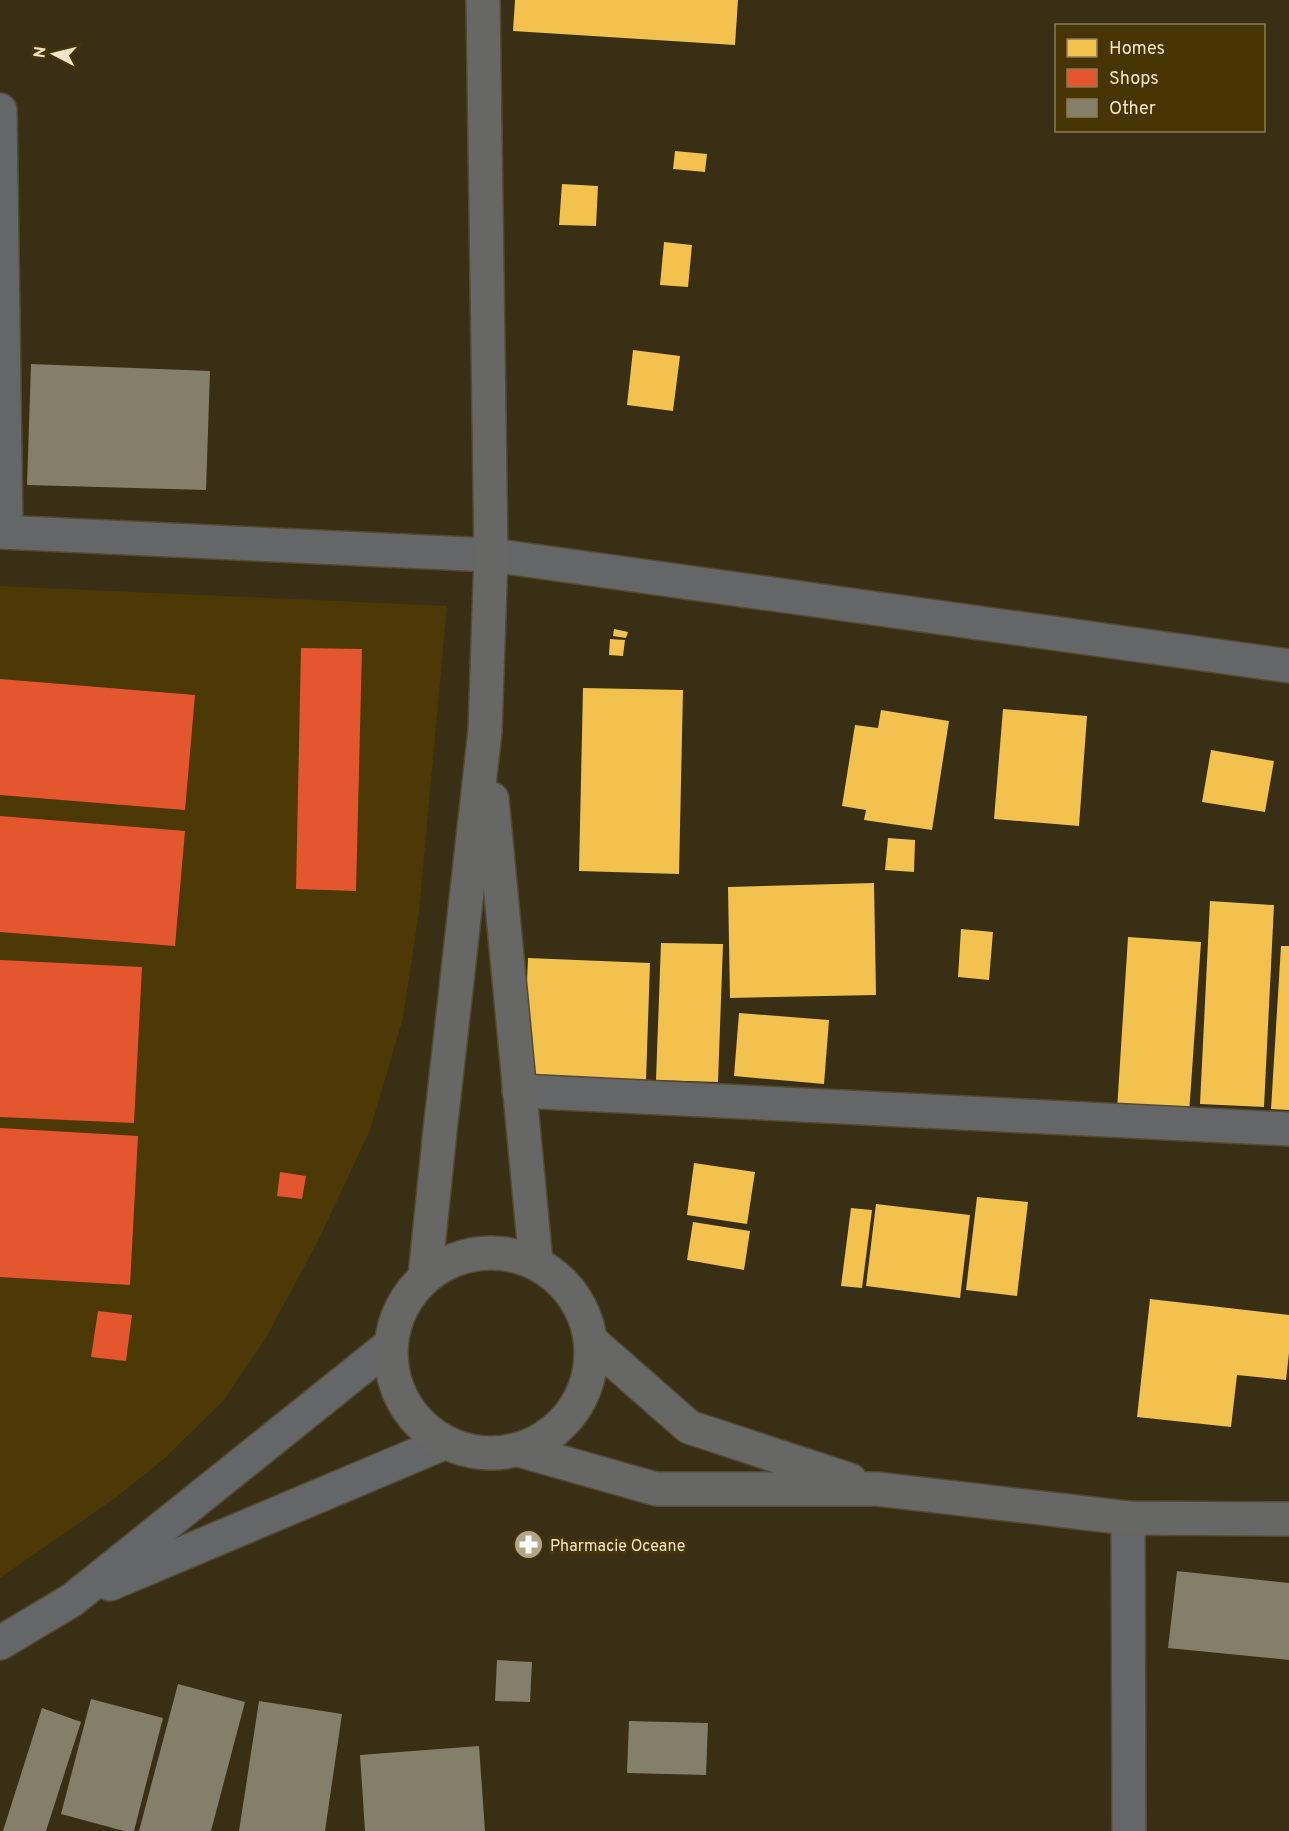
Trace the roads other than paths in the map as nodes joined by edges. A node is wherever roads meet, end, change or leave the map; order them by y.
1 (483, 0) edge
2 (0, 110) edge
3 (3, 532) edge
4 (491, 555) junction
5 (1289, 666) edge
6 (485, 731) junction
7 (519, 1091) junction
8 (1289, 1129) edge
9 (536, 1263) junction
10 (425, 1276) junction
11 (591, 1341) junction
12 (390, 1345) junction
13 (444, 1443) junction
14 (522, 1450) junction
15 (877, 1489) junction
16 (1128, 1518) junction
17 (1289, 1519) edge
18 (72, 1600) junction
19 (0, 1643) edge
20 (1130, 1831) edge

1 - 4 main road
2 - 3 street
3 - 4 street
4 - 5 street
4 - 6 main road
6 - 7 main road
6 - 10 main road
7 - 8 street
7 - 9 main road
9 - 10 main road
9 - 11 main road
10 - 12 main road
11 - 14 main road
11 - 15 main road
12 - 13 main road
12 - 18 street
13 - 14 main road
13 - 18 street
14 - 15 main road
15 - 16 main road
16 - 17 main road
16 - 20 street
18 - 19 street

